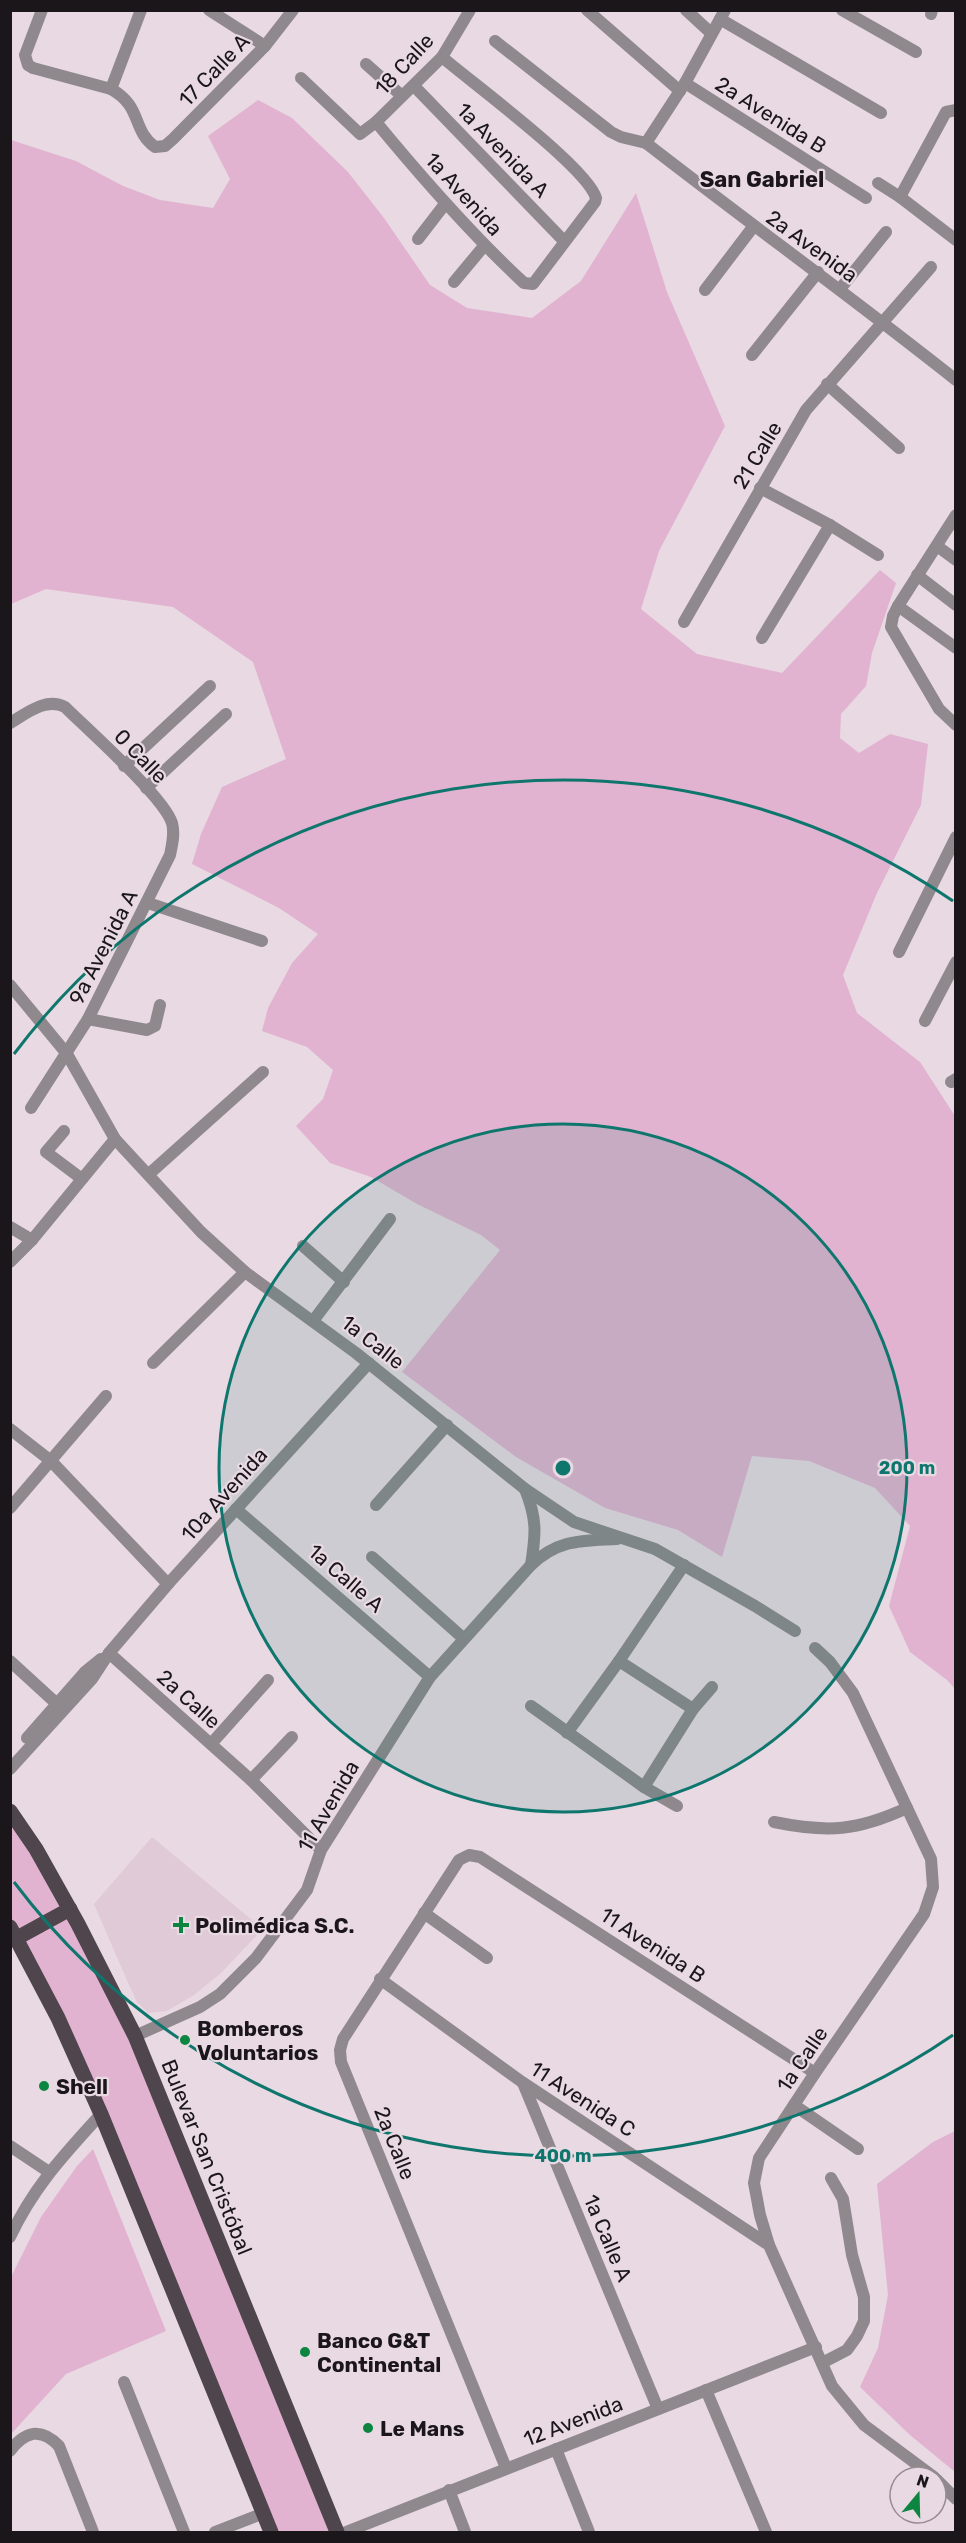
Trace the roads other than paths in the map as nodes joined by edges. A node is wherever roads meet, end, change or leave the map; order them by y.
1 (42, 10) edge
2 (141, 10) edge
3 (209, 10) edge
4 (293, 10) edge
5 (470, 10) edge
6 (587, 10) edge
7 (686, 10) edge
8 (842, 10) edge
9 (723, 15) edge
10 (711, 33) junction
11 (495, 41) dead end
12 (265, 46) junction
13 (916, 52) dead end
14 (442, 57) junction
15 (366, 64) dead end
16 (301, 78) dead end
17 (414, 86) junction
18 (682, 87) junction
19 (111, 89) junction
20 (402, 96) junction
21 (953, 110) edge
22 (880, 113) dead end
23 (376, 122) junction
24 (646, 143) junction
25 (878, 183) dead end
26 (900, 197) junction
27 (866, 198) dead end
28 (446, 204) junction
29 (753, 227) junction
30 (886, 232) dead end
31 (418, 239) dead end
32 (956, 240) edge
33 (564, 241) junction
34 (484, 246) junction
35 (931, 267) dead end
36 (818, 272) junction
37 (454, 282) dead end
38 (840, 289) junction
39 (705, 290) dead end
40 (882, 322) junction
41 (752, 356) dead end
42 (956, 380) edge
43 (827, 384) junction
44 (899, 448) dead end
45 (760, 488) junction
46 (956, 515) edge
47 (830, 525) junction
48 (937, 546) junction
49 (878, 555) dead end
50 (956, 560) edge
51 (917, 575) junction
52 (956, 605) edge
53 (898, 606) junction
54 (684, 622) dead end
55 (762, 638) dead end
56 (956, 648) edge
57 (210, 686) dead end
58 (226, 714) dead end
59 (10, 723) edge
60 (956, 725) edge
61 (124, 766) junction
62 (146, 788) junction
63 (956, 837) edge
64 (170, 855) joint
65 (148, 903) junction
66 (262, 941) dead end
67 (899, 952) dead end
68 (956, 963) edge
69 (10, 985) edge
70 (160, 1005) dead end
71 (88, 1019) junction
72 (925, 1021) dead end
73 (67, 1054) junction
74 (263, 1072) dead end
75 (32, 1108) dead end
76 (64, 1131) dead end
77 (115, 1139) junction
78 (149, 1174) junction
79 (82, 1179) junction
80 (390, 1219) dead end
81 (10, 1227) edge
82 (32, 1240) junction
83 (303, 1246) dead end
84 (10, 1262) edge
85 (245, 1272) junction
86 (344, 1281) junction
87 (313, 1321) junction
88 (153, 1363) dead end
89 (369, 1364) junction
90 (106, 1396) dead end
91 (447, 1425) junction
92 (10, 1429) edge
93 (51, 1461) junction
94 (525, 1489) junction
95 (376, 1505) dead end
96 (10, 1508) edge
97 (236, 1509) junction
98 (626, 1539) junction
99 (372, 1557) dead end
100 (684, 1564) junction
101 (531, 1565) junction
102 (168, 1584) junction
103 (795, 1631) dead end
104 (463, 1638) junction
105 (815, 1648) dead end
106 (109, 1653) junction
107 (10, 1661) edge
108 (620, 1661) junction
109 (430, 1677) junction
110 (268, 1680) dead end
111 (712, 1687) dead end
112 (57, 1704) junction
113 (531, 1706) dead end
114 (693, 1709) junction
115 (567, 1733) junction
116 (292, 1737) dead end
117 (211, 1744) junction
118 (10, 1757) edge
119 (10, 1768) edge
120 (251, 1780) junction
121 (644, 1786) junction
122 (677, 1806) dead end
123 (907, 1808) junction
124 (10, 1811) edge
125 (774, 1822) dead end
126 (321, 1850) junction
127 (469, 1855) joint
128 (70, 1909) junction
129 (424, 1913) junction
130 (14, 1933) edge
131 (487, 1958) dead end
132 (380, 1979) junction
133 (135, 2036) junction
134 (814, 2073) junction
135 (522, 2082) junction
136 (794, 2105) junction
137 (101, 2114) junction
138 (10, 2146) edge
139 (858, 2149) dead end
140 (49, 2172) junction
141 (831, 2178) dead end
142 (10, 2237) edge
143 (770, 2245) junction
144 (816, 2347) junction
145 (822, 2362) junction
146 (124, 2382) dead end
147 (706, 2390) junction
148 (658, 2409) junction
149 (556, 2449) junction
150 (10, 2451) edge
151 (918, 2465) edge
152 (506, 2468) junction
153 (449, 2490) junction
154 (264, 2513) junction
155 (93, 2532) edge
156 (184, 2532) edge
157 (215, 2532) edge
158 (271, 2532) edge
159 (337, 2532) edge
160 (346, 2532) edge
161 (465, 2532) edge
162 (589, 2532) edge
163 (766, 2532) edge

1 - 19 street
2 - 19 street
3 - 12 street
4 - 12 street, 17 Calle A
5 - 14 street, 18 Calle
6 - 18 street, 2a Avenida B
7 - 10 street
8 - 13 street
9 - 10 street
9 - 22 street
10 - 18 street
11 - 24 street
12 - 19 street, 17 Calle A
14 - 17 street, 18 Calle
14 - 33 street
15 - 20 street
16 - 23 street, 18 Calle
17 - 20 street, 18 Calle
17 - 33 street, 1a Avenida A
18 - 24 street
18 - 27 street, 2a Avenida B
20 - 23 street, 18 Calle
21 - 26 street
23 - 28 street, 1a Avenida
24 - 29 street, 2a Avenida
25 - 26 street
26 - 32 street
28 - 31 street
28 - 34 street, 1a Avenida
29 - 36 street, 2a Avenida
29 - 39 street
30 - 38 street
33 - 34 street, 1a Avenida
34 - 37 street
35 - 40 street, 21 Calle
36 - 38 street, 2a Avenida
36 - 41 street
38 - 40 street, 2a Avenida
40 - 42 street, 2a Avenida
40 - 43 street, 21 Calle
43 - 44 street
43 - 45 street, 21 Calle
45 - 47 street
45 - 54 street, 21 Calle
46 - 48 street
47 - 49 street
47 - 55 street
48 - 50 street
48 - 51 street
51 - 52 street
51 - 53 street
53 - 56 street
53 - 60 street
57 - 61 street
58 - 62 street
59 - 61 street, 0 Calle
61 - 62 street, 0 Calle
62 - 64 street, 0 Calle
63 - 67 street
64 - 65 street, 9a Avenida A
65 - 66 street
65 - 71 street, 9a Avenida A
68 - 72 street
69 - 73 street, 1a Calle
70 - 71 street
71 - 73 street, 9a Avenida A
73 - 75 street, 9a Avenida A
73 - 77 street, 1a Calle
74 - 78 street
76 - 79 street
77 - 78 street, 1a Calle
77 - 79 street
78 - 85 street, 1a Calle
79 - 82 street
80 - 86 street
81 - 82 street
82 - 84 street
83 - 86 street
85 - 87 street, 1a Calle
85 - 88 street
86 - 87 street
87 - 89 street, 1a Calle
89 - 91 street, 1a Calle
89 - 97 street, 10a Avenida
90 - 93 street
91 - 94 street, 1a Calle
91 - 95 street
92 - 93 street
93 - 96 street
93 - 102 street
94 - 98 street, 1a Calle
94 - 101 street
97 - 102 street, 10a Avenida
97 - 109 street, 1a Calle A
98 - 100 street, 1a Calle
98 - 101 street, 11 Avenida
99 - 104 street
100 - 103 street, 1a Calle
100 - 108 street
101 - 104 street, 11 Avenida
102 - 106 street, 10a Avenida
104 - 109 street, 11 Avenida
105 - 123 street, 1a Calle
106 - 112 street, 10a Avenida
106 - 117 street, 2a Calle
106 - 119 street, 10a Avenida
107 - 112 street
108 - 114 street
108 - 115 street
109 - 126 street, 11 Avenida
110 - 117 street
111 - 114 street
112 - 118 street, 10a Avenida
113 - 115 street
114 - 121 street
115 - 121 street
116 - 120 street
117 - 120 street, 2a Calle
120 - 126 street, 2a Calle
121 - 122 street
123 - 125 street
123 - 134 street, 1a Calle
124 - 128 main road, Bulevar San Cristóbal
126 - 133 street, 11 Avenida
127 - 129 street, 2a Calle
127 - 134 street, 11 Avenida B
128 - 130 main road
128 - 133 main road, Bulevar San Cristóbal
129 - 131 street
129 - 132 street, 2a Calle
130 - 137 main road
132 - 135 street, 11 Avenida C
132 - 152 street, 2a Calle
133 - 159 main road, Bulevar San Cristóbal
134 - 136 street, 1a Calle
135 - 143 street, 11 Avenida C
135 - 148 street, 1a Calle A
136 - 139 street
136 - 143 street, 1a Calle
137 - 140 street
137 - 154 main road
138 - 140 street
140 - 142 street
141 - 145 street
143 - 144 street, 1a Calle
144 - 145 street, 1a Calle
144 - 147 street, 12 Avenida
145 - 151 street, 1a Calle
146 - 156 street
147 - 148 street, 12 Avenida
147 - 163 street
148 - 149 street, 12 Avenida
149 - 152 street, 12 Avenida
149 - 162 street
150 - 155 street
152 - 153 street, 12 Avenida
153 - 160 street, 12 Avenida
153 - 161 street
154 - 157 street
154 - 158 main road

